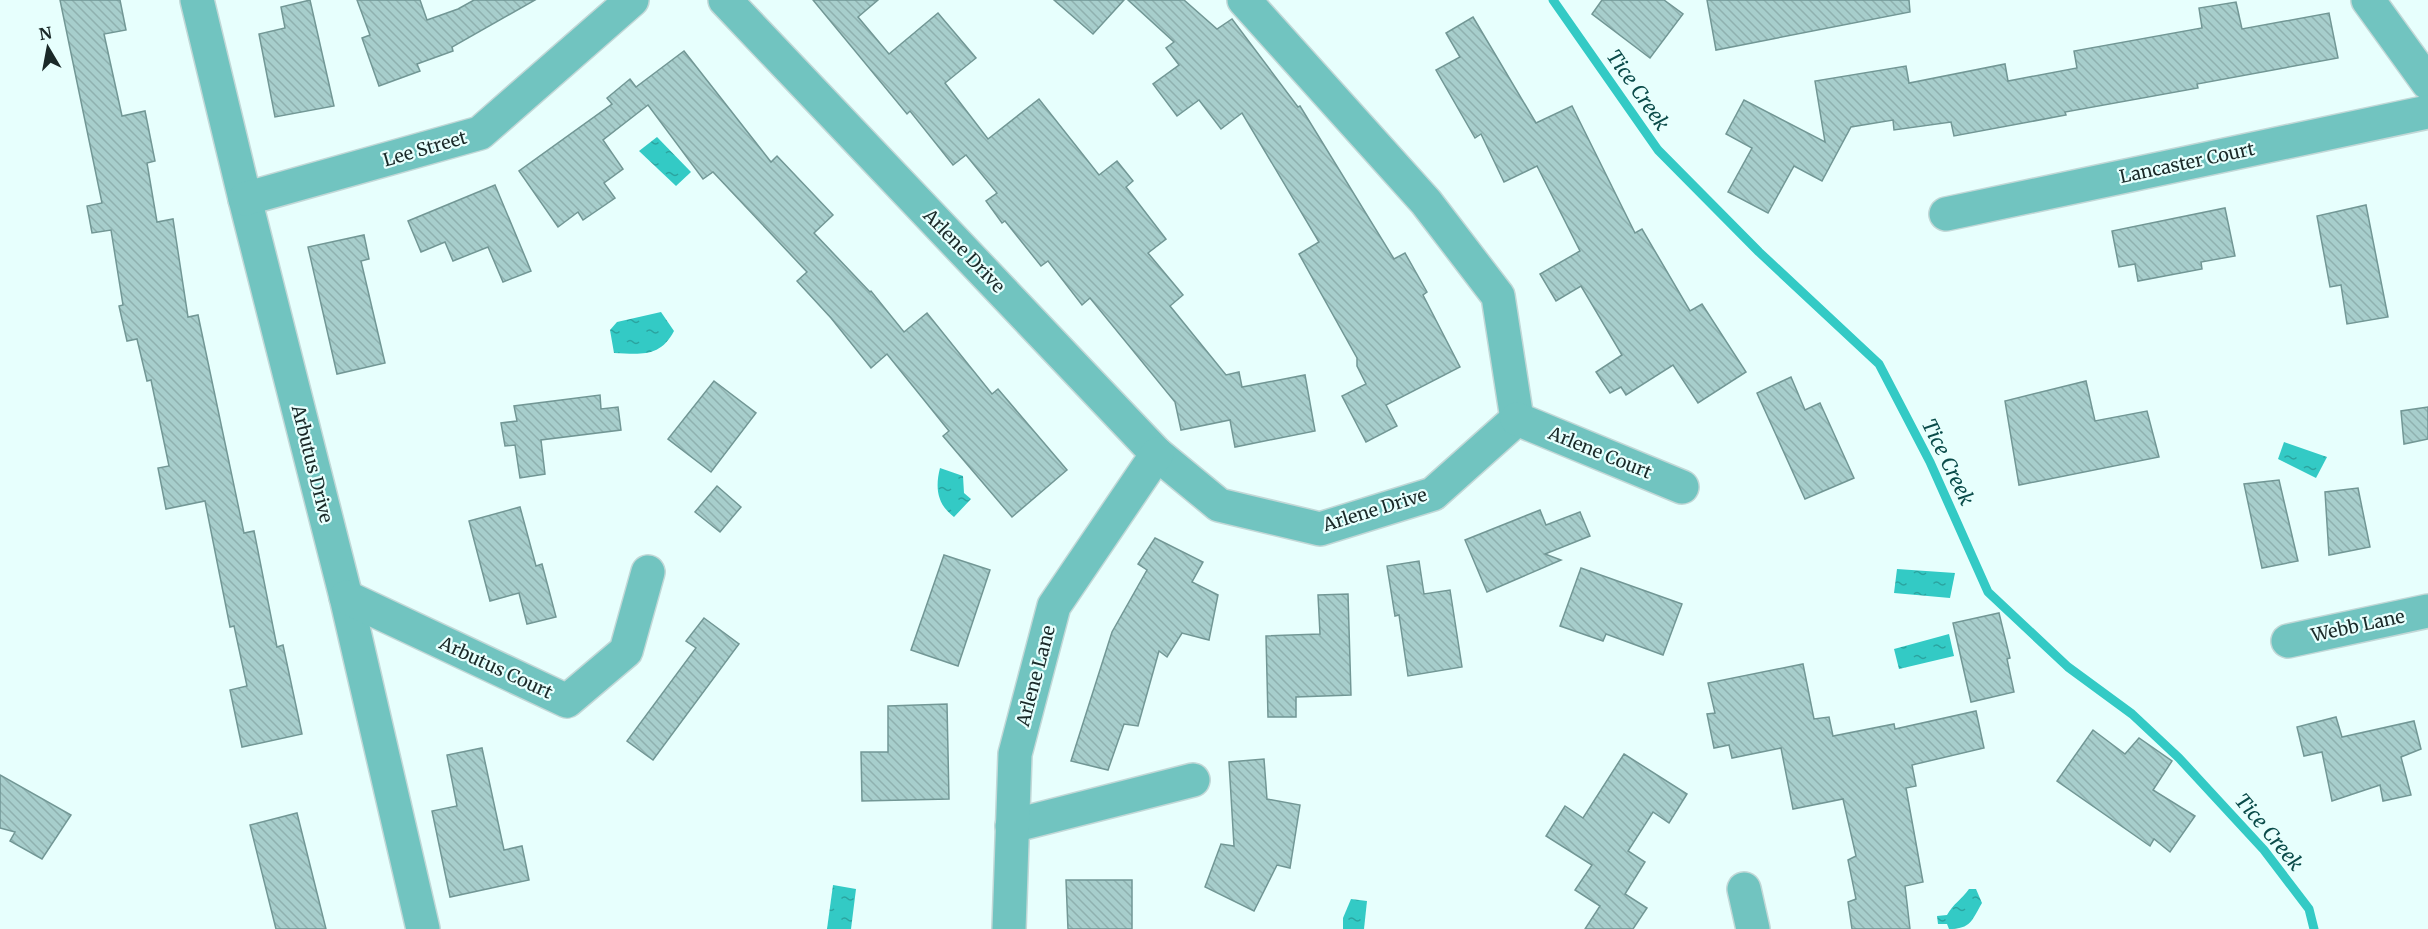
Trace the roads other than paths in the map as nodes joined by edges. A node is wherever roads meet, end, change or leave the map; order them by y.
1 (197, 0) edge
2 (632, 0) edge
3 (725, 0) edge
4 (1244, 0) edge
5 (2368, 0) edge
6 (2428, 83) edge
7 (2428, 112) edge
8 (245, 199) junction
9 (1946, 214) dead end
10 (1518, 419) junction
11 (1157, 454) junction
12 (1682, 487) dead end
13 (648, 572) dead end
14 (346, 597) junction
15 (2428, 612) edge
16 (2288, 641) dead end
17 (1193, 780) dead end
18 (1012, 826) junction
19 (1744, 888) dead end
20 (423, 929) edge
21 (1009, 929) edge
22 (1753, 929) edge

1 - 8 street, Arbutus Drive
2 - 8 street, Lee Street
3 - 11 street, Arlene Drive
4 - 10 street
5 - 6 street
7 - 9 street, Lancaster Court
8 - 14 street, Arbutus Drive
10 - 11 street, Arlene Drive
10 - 12 street, Arlene Court
11 - 18 street, Arlene Lane
13 - 14 street, Arbutus Court
14 - 20 street, Arbutus Drive
15 - 16 street, Webb Lane
17 - 18 street
18 - 21 street, Arlene Lane
19 - 22 street

